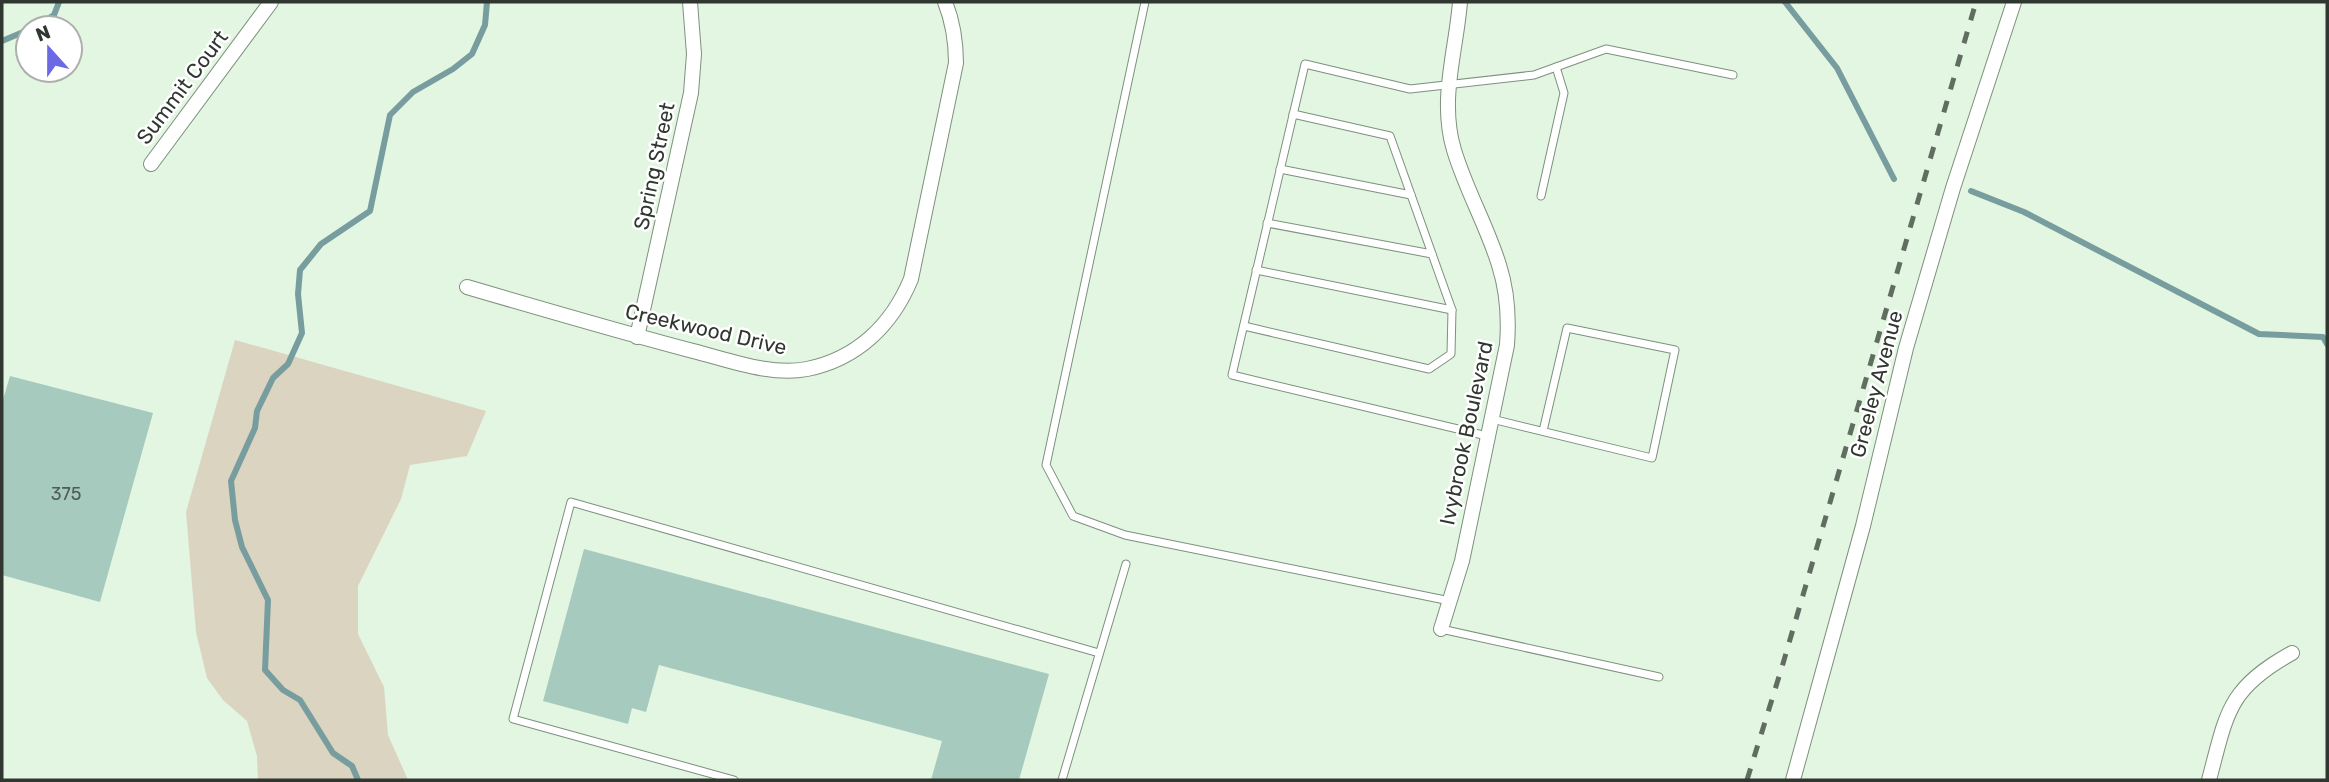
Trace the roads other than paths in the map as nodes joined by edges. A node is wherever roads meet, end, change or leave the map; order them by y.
1 (271, 2) edge
2 (690, 2) edge
3 (945, 2) edge
4 (1145, 2) edge
5 (1460, 2) edge
6 (2014, 2) edge
7 (1556, 67) junction
8 (1733, 75) dead end
9 (1448, 85) junction
10 (1293, 114) junction
11 (151, 164) dead end
12 (1280, 169) junction
13 (1411, 195) junction
14 (1541, 195) dead end
15 (1268, 223) junction
16 (1433, 254) junction
17 (1256, 270) junction
18 (467, 287) dead end
19 (1452, 310) junction
20 (1244, 326) junction
21 (637, 337) junction
22 (1491, 419) junction
23 (1543, 431) junction
24 (1487, 436) junction
25 (1126, 564) dead end
26 (1450, 601) junction
27 (1441, 629) joint
28 (1099, 653) junction
29 (2292, 653) dead end
30 (1660, 677) dead end
31 (734, 780) edge
32 (1062, 780) edge
33 (1793, 780) edge
34 (2209, 780) edge

1 - 11 street, Summit Court
2 - 21 street, Spring Street
3 - 21 street, Creekwood Drive
4 - 26 lane
5 - 9 street, Ivybrook Boulevard
6 - 33 street, Greeley Avenue
7 - 8 lane
7 - 9 lane
7 - 14 lane
9 - 10 lane
9 - 22 street, Ivybrook Boulevard
10 - 12 lane
10 - 13 lane
12 - 13 lane
12 - 15 lane
13 - 16 lane
15 - 16 lane
15 - 17 lane
16 - 19 lane
17 - 19 lane
17 - 20 lane
18 - 21 street, Creekwood Drive
19 - 20 lane
20 - 24 lane
22 - 23 lane
22 - 24 street, Ivybrook Boulevard
23 - 23 lane
24 - 26 street, Ivybrook Boulevard
25 - 28 lane
26 - 27 street, Ivybrook Boulevard
27 - 30 lane
28 - 31 lane
28 - 32 lane
29 - 34 street

